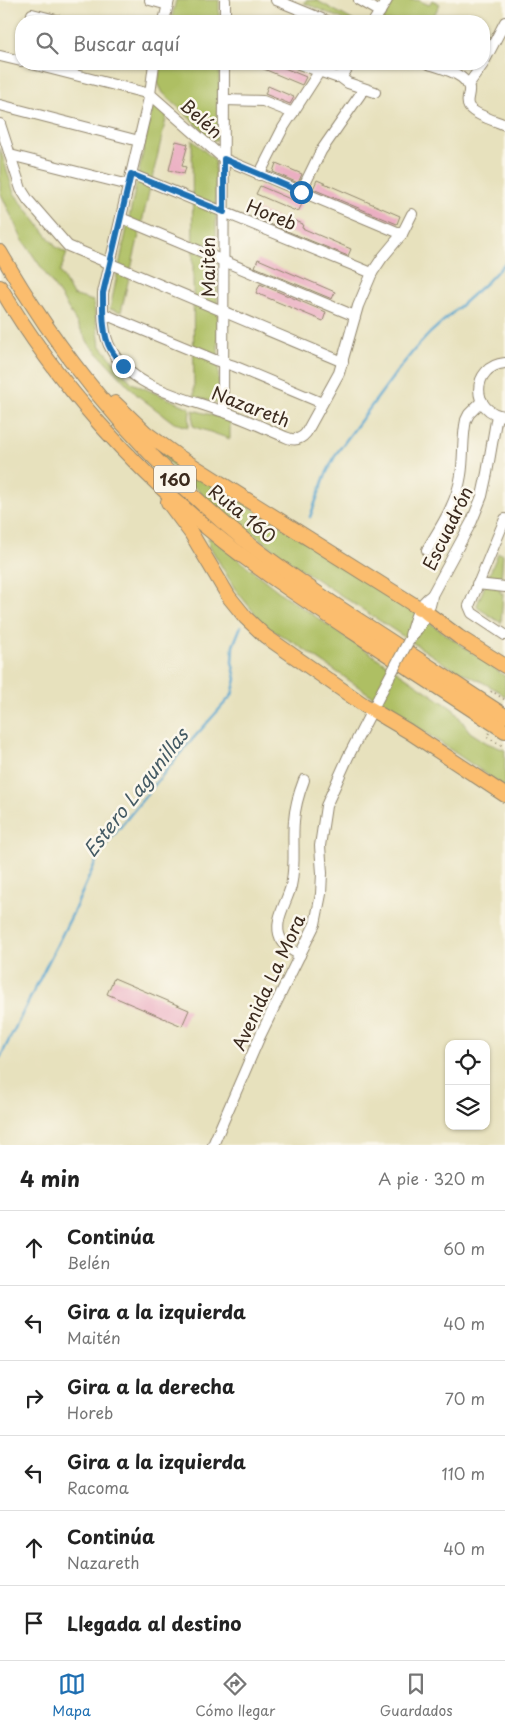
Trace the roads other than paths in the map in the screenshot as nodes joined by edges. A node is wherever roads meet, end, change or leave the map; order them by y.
1 (150, 0) edge
2 (225, 0) edge
3 (358, 0) edge
4 (387, 0) edge
5 (280, 1) edge
6 (168, 2) edge
7 (32, 14) dead end
8 (36, 15) edge
9 (165, 15) edge
10 (225, 15) edge
11 (313, 15) edge
12 (375, 15) edge
13 (378, 15) edge
14 (505, 22) edge
15 (502, 38) edge
16 (490, 54) edge
17 (0, 56) edge
18 (15, 60) edge
19 (56, 70) edge
20 (153, 70) edge
21 (224, 70) edge
22 (314, 70) edge
23 (347, 70) edge
24 (446, 70) edge
25 (478, 70) edge
26 (319, 72) junction
27 (340, 77) junction
28 (468, 85) junction
29 (150, 94) junction
30 (224, 100) junction
31 (0, 105) edge
32 (293, 113) junction
33 (0, 124) edge
34 (505, 125) edge
35 (139, 141) junction
36 (10, 155) junction
37 (224, 159) junction
38 (259, 175) junction
39 (130, 180) junction
40 (301, 192) junction
41 (224, 212) junction
42 (412, 214) dead end
43 (121, 218) junction
44 (402, 234) junction
45 (0, 252) edge
46 (223, 261) junction
47 (110, 265) junction
48 (372, 273) junction
49 (0, 287) edge
50 (223, 312) junction
51 (104, 314) junction
52 (355, 316) junction
53 (66, 355) junction
54 (223, 362) junction
55 (343, 362) junction
56 (505, 363) edge
57 (482, 401) junction
58 (322, 403) junction
59 (223, 411) junction
60 (501, 415) edge
61 (138, 464) junction
62 (505, 519) edge
63 (427, 550) dead end
64 (477, 584) junction
65 (505, 587) edge
66 (423, 611) junction
67 (505, 635) edge
68 (505, 666) edge
69 (384, 689) joint
70 (372, 710) junction
71 (505, 716) edge
72 (505, 731) edge
73 (304, 780) dead end
74 (505, 795) edge
75 (300, 955) junction
76 (213, 1145) edge

1 - 6 street
2 - 10 street
3 - 12 street
4 - 13 street
5 - 11 street
6 - 9 street
7 - 8 street
14 - 15 street
15 - 16 street
17 - 18 street
19 - 29 street, Belén
20 - 29 street, Nazareth
21 - 30 street, Maitén
22 - 26 street
23 - 27 street
24 - 28 street
25 - 28 street
26 - 27 street
26 - 32 street
27 - 40 street
28 - 34 street
29 - 35 street, Nazareth
29 - 37 street, Belén
30 - 32 street
30 - 37 street, Maitén
31 - 35 street
32 - 38 street
33 - 36 street
35 - 39 street, Nazareth
36 - 39 street, Horeb
36 - 47 street
37 - 38 street, Belén
37 - 41 street, Maitén
38 - 40 street, Belén
39 - 41 street, Horeb
39 - 43 street, Nazareth
40 - 44 street, Belén
41 - 46 street, Maitén
41 - 48 street, Horeb
42 - 44 street, Nazareth
43 - 46 street
43 - 47 street, Nazareth
44 - 48 street, Nazareth
45 - 53 highway, Ruta 160 / 160
46 - 50 street, Maitén
46 - 52 street
47 - 50 street
47 - 51 street, Nazareth
48 - 52 street, Nazareth
49 - 61 highway, Ruta 160 / 160
50 - 54 street, Maitén
50 - 55 street
51 - 54 street
51 - 59 street, Nazareth
52 - 55 street, Nazareth
53 - 66 highway
53 - 71 highway, Ruta 160 / 160
54 - 58 street
54 - 59 street, Maitén
55 - 58 street, Nazareth
56 - 57 street
57 - 60 street, Escuadrón
57 - 63 street
58 - 59 street, Nazareth
60 - 66 street, Escuadrón
61 - 70 highway
61 - 72 highway, Ruta 160 / 160
62 - 64 street
64 - 65 street
64 - 67 street
66 - 68 highway
66 - 69 street, Escuadrón, bridge
69 - 70 street, Avenida La Mora
70 - 74 highway
70 - 75 street, Avenida La Mora
73 - 75 street
75 - 76 street, Avenida La Mora

